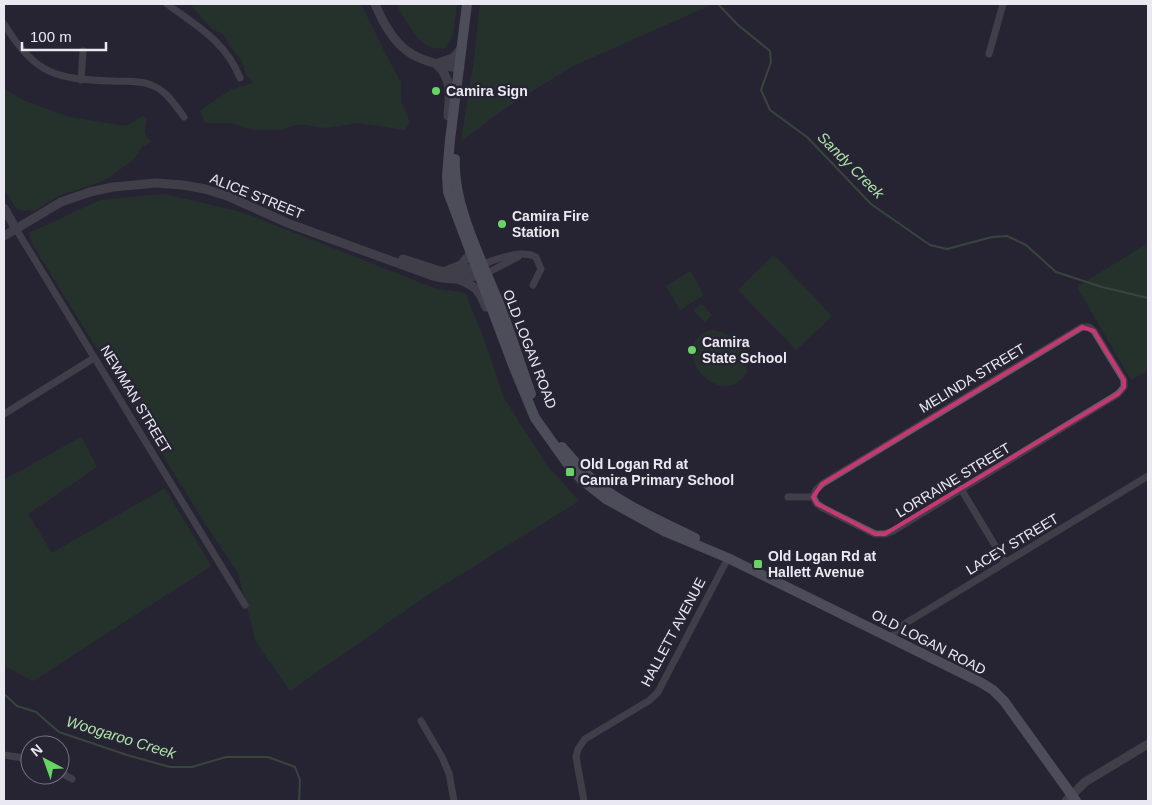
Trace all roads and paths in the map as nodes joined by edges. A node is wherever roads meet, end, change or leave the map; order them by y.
1 (168, 4) edge
2 (375, 4) edge
3 (467, 4) edge
4 (1003, 4) edge
5 (4, 24) edge
6 (462, 48) junction
7 (83, 52) dead end
8 (989, 54) dead end
9 (436, 64) junction
10 (460, 68) junction
11 (240, 78) dead end
12 (81, 80) junction
13 (184, 117) dead end
14 (447, 176) junction
15 (4, 208) edge
16 (16, 229) junction
17 (4, 236) edge
18 (360, 248) junction
19 (470, 253) junction
20 (481, 270) junction
21 (440, 271) junction
22 (459, 280) junction
23 (533, 286) dead end
24 (500, 331) junction
25 (94, 358) junction
26 (1124, 388) joint
27 (4, 414) edge
28 (1148, 476) edge
29 (961, 488) junction
30 (788, 496) dead end
31 (813, 497) junction
32 (728, 558) junction
33 (1005, 562) junction
34 (245, 605) dead end
35 (892, 638) junction
36 (421, 721) dead end
37 (1148, 744) edge
38 (4, 755) edge
39 (20, 757) edge
40 (1071, 799) edge
41 (454, 801) edge
42 (584, 801) edge

1 - 11 street
2 - 9 street
3 - 6 main road
4 - 8 street
5 - 12 street
6 - 9 street
6 - 10 main road
7 - 12 street
9 - 10 street
9 - 14 street
10 - 14 main road
10 - 20 main road
12 - 13 street
14 - 19 main road
15 - 16 street, NEWMAN STREET
16 - 17 street, ALICE STREET
16 - 18 street, ALICE STREET
16 - 25 street, NEWMAN STREET
18 - 21 street, ALICE STREET
18 - 22 street, ALICE STREET
19 - 20 main road
19 - 21 street
20 - 21 street, ALICE STREET
20 - 22 street, ALICE STREET
20 - 23 street
20 - 24 main road, OLD LOGAN ROAD
20 - 32 main road, OLD LOGAN ROAD
22 - 24 street, OLD LOGAN ROAD
24 - 32 main road, OLD LOGAN ROAD
25 - 27 street
25 - 34 street, NEWMAN STREET
26 - 29 street, LORRAINE STREET
26 - 31 street, MELINDA STREET
28 - 33 street, LACEY STREET
29 - 31 street, LORRAINE STREET
29 - 33 street
30 - 31 street
32 - 35 main road, OLD LOGAN ROAD
32 - 42 street, HALLETT AVENUE
33 - 35 street, LACEY STREET
35 - 40 main road, OLD LOGAN ROAD
36 - 41 street
37 - 40 street
38 - 39 street

